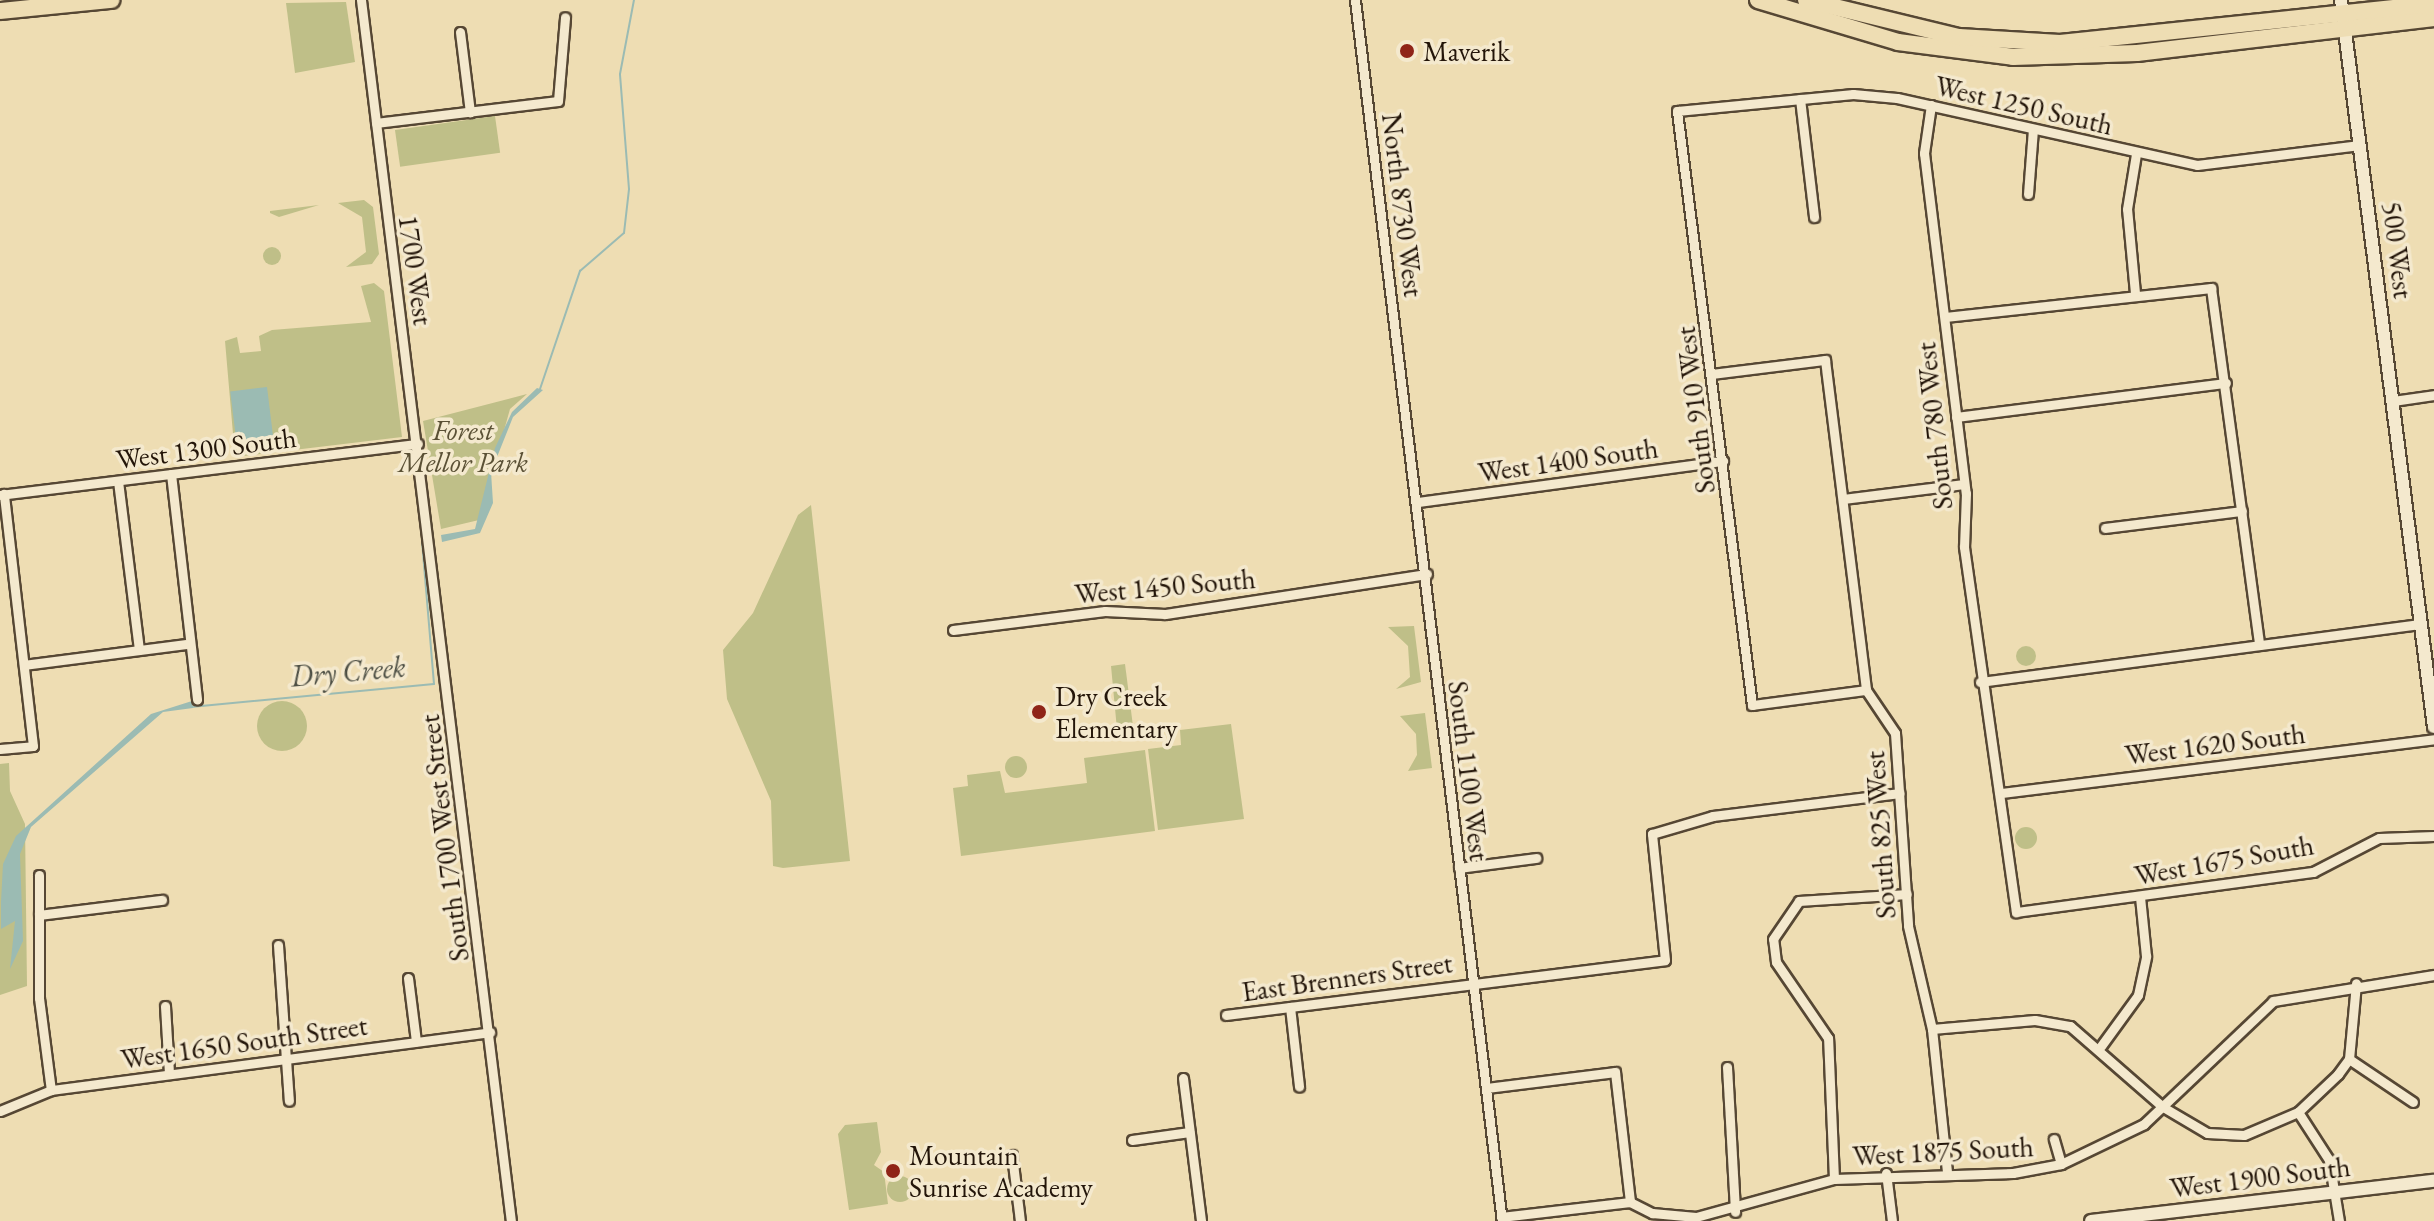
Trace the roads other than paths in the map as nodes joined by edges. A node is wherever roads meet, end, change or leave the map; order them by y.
1 (111, 0) edge
2 (361, 0) edge
3 (1355, 0) edge
4 (1758, 0) edge
5 (1806, 0) edge
6 (2434, 4) edge
7 (0, 11) edge
8 (2343, 14) edge
9 (565, 17) dead end
10 (2434, 18) edge
11 (460, 32) dead end
12 (1800, 99) junction
13 (1931, 105) junction
14 (1677, 111) joint
15 (470, 112) junction
16 (376, 123) junction
17 (2033, 129) junction
18 (2360, 145) junction
19 (2136, 154) junction
20 (2028, 194) dead end
21 (1814, 217) dead end
22 (2135, 293) junction
23 (1945, 317) junction
24 (1396, 327) joint
25 (1712, 374) junction
26 (2226, 383) junction
27 (2434, 395) edge
28 (2393, 401) junction
29 (1956, 417) junction
30 (418, 444) junction
31 (1723, 461) junction
32 (171, 474) junction
33 (118, 481) junction
34 (1964, 484) junction
35 (2, 494) edge
36 (1843, 499) junction
37 (1418, 502) junction
38 (2242, 511) junction
39 (2105, 528) dead end
40 (433, 541) joint
41 (1427, 574) junction
42 (2421, 624) junction
43 (953, 630) dead end
44 (186, 644) dead end
45 (2259, 645) junction
46 (139, 650) junction
47 (24, 665) junction
48 (1980, 682) junction
49 (1866, 690) junction
50 (197, 700) dead end
51 (2434, 727) edge
52 (2434, 739) edge
53 (0, 749) edge
54 (1900, 793) junction
55 (2002, 793) junction
56 (2434, 836) edge
57 (1536, 858) dead end
58 (1459, 868) junction
59 (39, 875) dead end
60 (1907, 894) junction
61 (2140, 897) junction
62 (162, 900) dead end
63 (2016, 912) joint
64 (39, 915) junction
65 (278, 945) dead end
66 (2434, 975) edge
67 (408, 978) dead end
68 (1473, 983) junction
69 (2356, 983) junction
70 (165, 1006) dead end
71 (1290, 1007) junction
72 (1226, 1015) dead end
73 (1932, 1029) junction
74 (490, 1032) junction
75 (416, 1041) junction
76 (2101, 1046) junction
77 (284, 1059) junction
78 (2349, 1059) junction
79 (1727, 1067) dead end
80 (169, 1074) junction
81 (1183, 1078) dead end
82 (1299, 1086) dead end
83 (1487, 1088) junction
84 (51, 1090) junction
85 (289, 1101) dead end
86 (2413, 1102) dead end
87 (2163, 1107) junction
88 (4, 1110) edge
89 (2298, 1112) junction
90 (1189, 1132) junction
91 (2054, 1139) dead end
92 (1132, 1140) dead end
93 (1012, 1155) dead end
94 (2061, 1164) junction
95 (1947, 1171) junction
96 (1886, 1173) junction
97 (1834, 1179) junction
98 (2434, 1181) edge
99 (2334, 1192) junction
100 (1630, 1202) junction
101 (1735, 1212) junction
102 (1502, 1219) edge
103 (511, 1221) edge
104 (1020, 1221) edge
105 (1201, 1221) edge
106 (1892, 1221) edge
107 (2091, 1221) edge
108 (2339, 1221) edge

1 - 7 highway
2 - 16 street, 1700 West
3 - 24 street, North 8730 West
4 - 8 highway
5 - 8 highway
6 - 8 highway
8 - 10 highway
8 - 18 street, 500 West
9 - 15 street
11 - 15 street
12 - 13 street, West 1250 South
12 - 14 street, West 1250 South
12 - 21 street
13 - 17 street, West 1250 South
13 - 23 street, South 780 West
14 - 25 street, South 910 West
15 - 16 street
16 - 30 street, 1700 West
17 - 19 street, West 1250 South
17 - 20 street
18 - 19 street, West 1250 South
18 - 28 street, 500 West
19 - 22 street
22 - 23 street
22 - 26 street
23 - 29 street, South 780 West
24 - 37 street, South 1100 West
25 - 31 street, South 910 West
25 - 36 street, South 825 West
26 - 29 street
26 - 38 street
27 - 28 street
28 - 42 street, 500 West
29 - 34 street, South 780 West
30 - 32 street, West 1300 South
30 - 40 street, 1700 West
31 - 37 street, West 1400 South
31 - 49 street, South 910 West
32 - 33 street, West 1300 South
32 - 50 street
33 - 35 street, West 1300 South
33 - 46 street
34 - 36 street
34 - 48 street, South 780 West
35 - 47 street
36 - 49 street, South 825 West
37 - 41 street, South 1100 West
38 - 39 street
38 - 45 street
40 - 74 street, South 1700 West Street
41 - 43 street, West 1450 South
41 - 58 street, South 1100 West
42 - 45 street
42 - 51 street, 500 West
44 - 46 street
45 - 48 street
46 - 47 street
47 - 53 street
48 - 55 street, South 780 West
49 - 54 street, South 825 West
52 - 55 street, West 1620 South
54 - 60 street, South 825 West
54 - 68 street, East Brenners Street
55 - 63 street, South 780 West
56 - 61 street, West 1675 South
57 - 58 street
58 - 68 street, South 1100 West
59 - 64 street
60 - 73 street, South 825 West
60 - 97 street
61 - 63 street, West 1675 South
61 - 76 street
62 - 64 street
64 - 84 street
65 - 77 street
66 - 69 street, West 1875 South
67 - 75 street
68 - 71 street, East Brenners Street
68 - 83 street, South 1100 West
69 - 78 street
69 - 87 street, West 1875 South
70 - 80 street
71 - 72 street, East Brenners Street
71 - 82 street
73 - 76 street
73 - 95 street, South 825 West
74 - 75 street, West 1650 South Street
74 - 103 street, South 1700 West Street
75 - 77 street, West 1650 South Street
76 - 87 street
77 - 80 street, West 1650 South Street
77 - 85 street
78 - 86 street
78 - 89 street
79 - 101 street
80 - 84 street, West 1650 South Street
81 - 90 street
83 - 100 street
83 - 102 street, South 1100 West
84 - 88 street, West 1650 South Street
87 - 89 street
87 - 94 street, West 1875 South
89 - 99 street
90 - 92 street
90 - 105 street
91 - 94 street, West 1875 South
93 - 104 street
94 - 95 street, West 1875 South
95 - 96 street, West 1875 South
96 - 97 street, West 1875 South
96 - 106 street
97 - 101 street, West 1875 South
98 - 99 street, West 1900 South
99 - 107 street, West 1900 South
99 - 108 street
100 - 101 street, West 1875 South
100 - 102 street, West 1875 South

